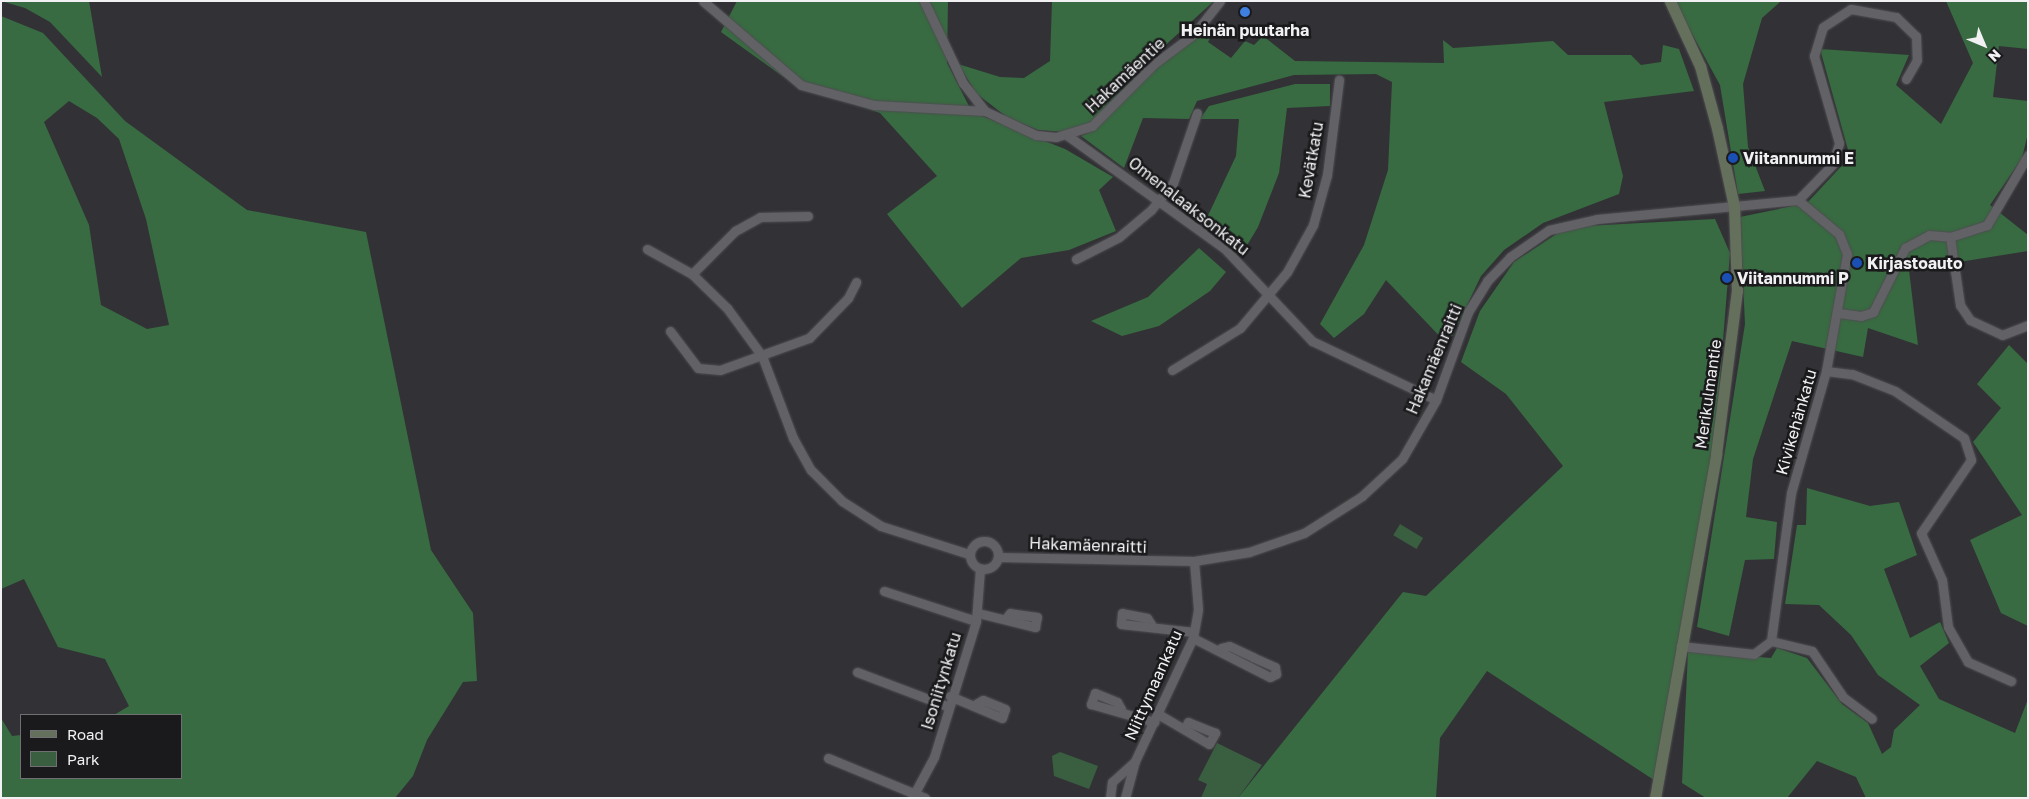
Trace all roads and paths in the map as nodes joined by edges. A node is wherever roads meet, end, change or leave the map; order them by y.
1 (703, 1) edge
2 (924, 1) edge
3 (1220, 1) edge
4 (1670, 1) edge
5 (1906, 78) dead end
6 (1339, 80) dead end
7 (985, 111) junction
8 (1197, 113) dead end
9 (1068, 136) junction
10 (2028, 155) edge
11 (1160, 199) junction
12 (1798, 200) junction
13 (1734, 206) junction
14 (808, 216) dead end
15 (1950, 237) junction
16 (647, 249) dead end
17 (1076, 259) dead end
18 (692, 274) junction
19 (856, 282) dead end
20 (1271, 293) junction
21 (1839, 313) junction
22 (2028, 325) edge
23 (670, 331) dead end
24 (762, 356) junction
25 (1172, 370) dead end
26 (1826, 371) junction
27 (1436, 400) junction
28 (969, 554) junction
29 (998, 557) junction
30 (1194, 561) junction
31 (980, 569) junction
32 (884, 591) dead end
33 (977, 617) junction
34 (1007, 617) dead end
35 (1151, 624) dead end
36 (1194, 635) junction
37 (1771, 641) junction
38 (1680, 646) junction
39 (1221, 648) junction
40 (1253, 656) junction
41 (1248, 666) junction
42 (857, 672) dead end
43 (2011, 681) dead end
44 (950, 696) junction
45 (976, 704) dead end
46 (947, 706) junction
47 (1120, 709) dead end
48 (1156, 718) junction
49 (1872, 719) dead end
50 (1186, 726) dead end
51 (828, 758) dead end
52 (1135, 761) junction
53 (1110, 795) edge
54 (913, 796) edge
55 (1126, 797) edge
56 (925, 798) edge
57 (1655, 798) edge

1 - 7 street
2 - 7 street, Hakamäentie
3 - 9 street, Hakamäentie
4 - 13 street, Merikulmantie
5 - 12 street
6 - 20 street, Kevätkatu
7 - 9 street, Hakamäentie
8 - 11 street
9 - 11 street, Omenalaaksonkatu
10 - 15 street
11 - 17 street
11 - 20 street, Omenalaaksonkatu
12 - 13 street
12 - 21 street, Kivikehänkatu
13 - 27 street, Hakamäenraitti
13 - 38 street, Merikulmantie
14 - 18 street
15 - 21 street
15 - 22 street
16 - 18 street
18 - 24 street
19 - 24 street
20 - 25 street, Kevätkatu
20 - 27 street, Omenalaaksonkatu
21 - 26 street, Kivikehänkatu
23 - 24 street
24 - 28 street
26 - 37 street, Kivikehänkatu
26 - 43 street
27 - 30 street, Hakamäenraitti
28 - 29 street
28 - 31 street
29 - 30 street, Hakamäenraitti
29 - 31 street
30 - 36 street, Niittymaankatu
31 - 33 street, Isoniitynkatu
32 - 33 street
33 - 34 street
33 - 44 street, Isoniitynkatu
35 - 36 street
36 - 39 street
36 - 48 street, Niittymaankatu
37 - 38 street
37 - 49 street
38 - 57 street, Merikulmantie
39 - 40 street
39 - 41 street
40 - 41 street
40 - 41 street
42 - 46 street
44 - 45 street
44 - 46 street, Isoniitynkatu
46 - 54 street, Isoniitynkatu
47 - 48 street
48 - 50 street
48 - 52 street, Niittymaankatu
51 - 54 street
52 - 53 street, Niittymaankatu
52 - 55 street, Niittymaankatu
53 - 55 street
54 - 56 street

